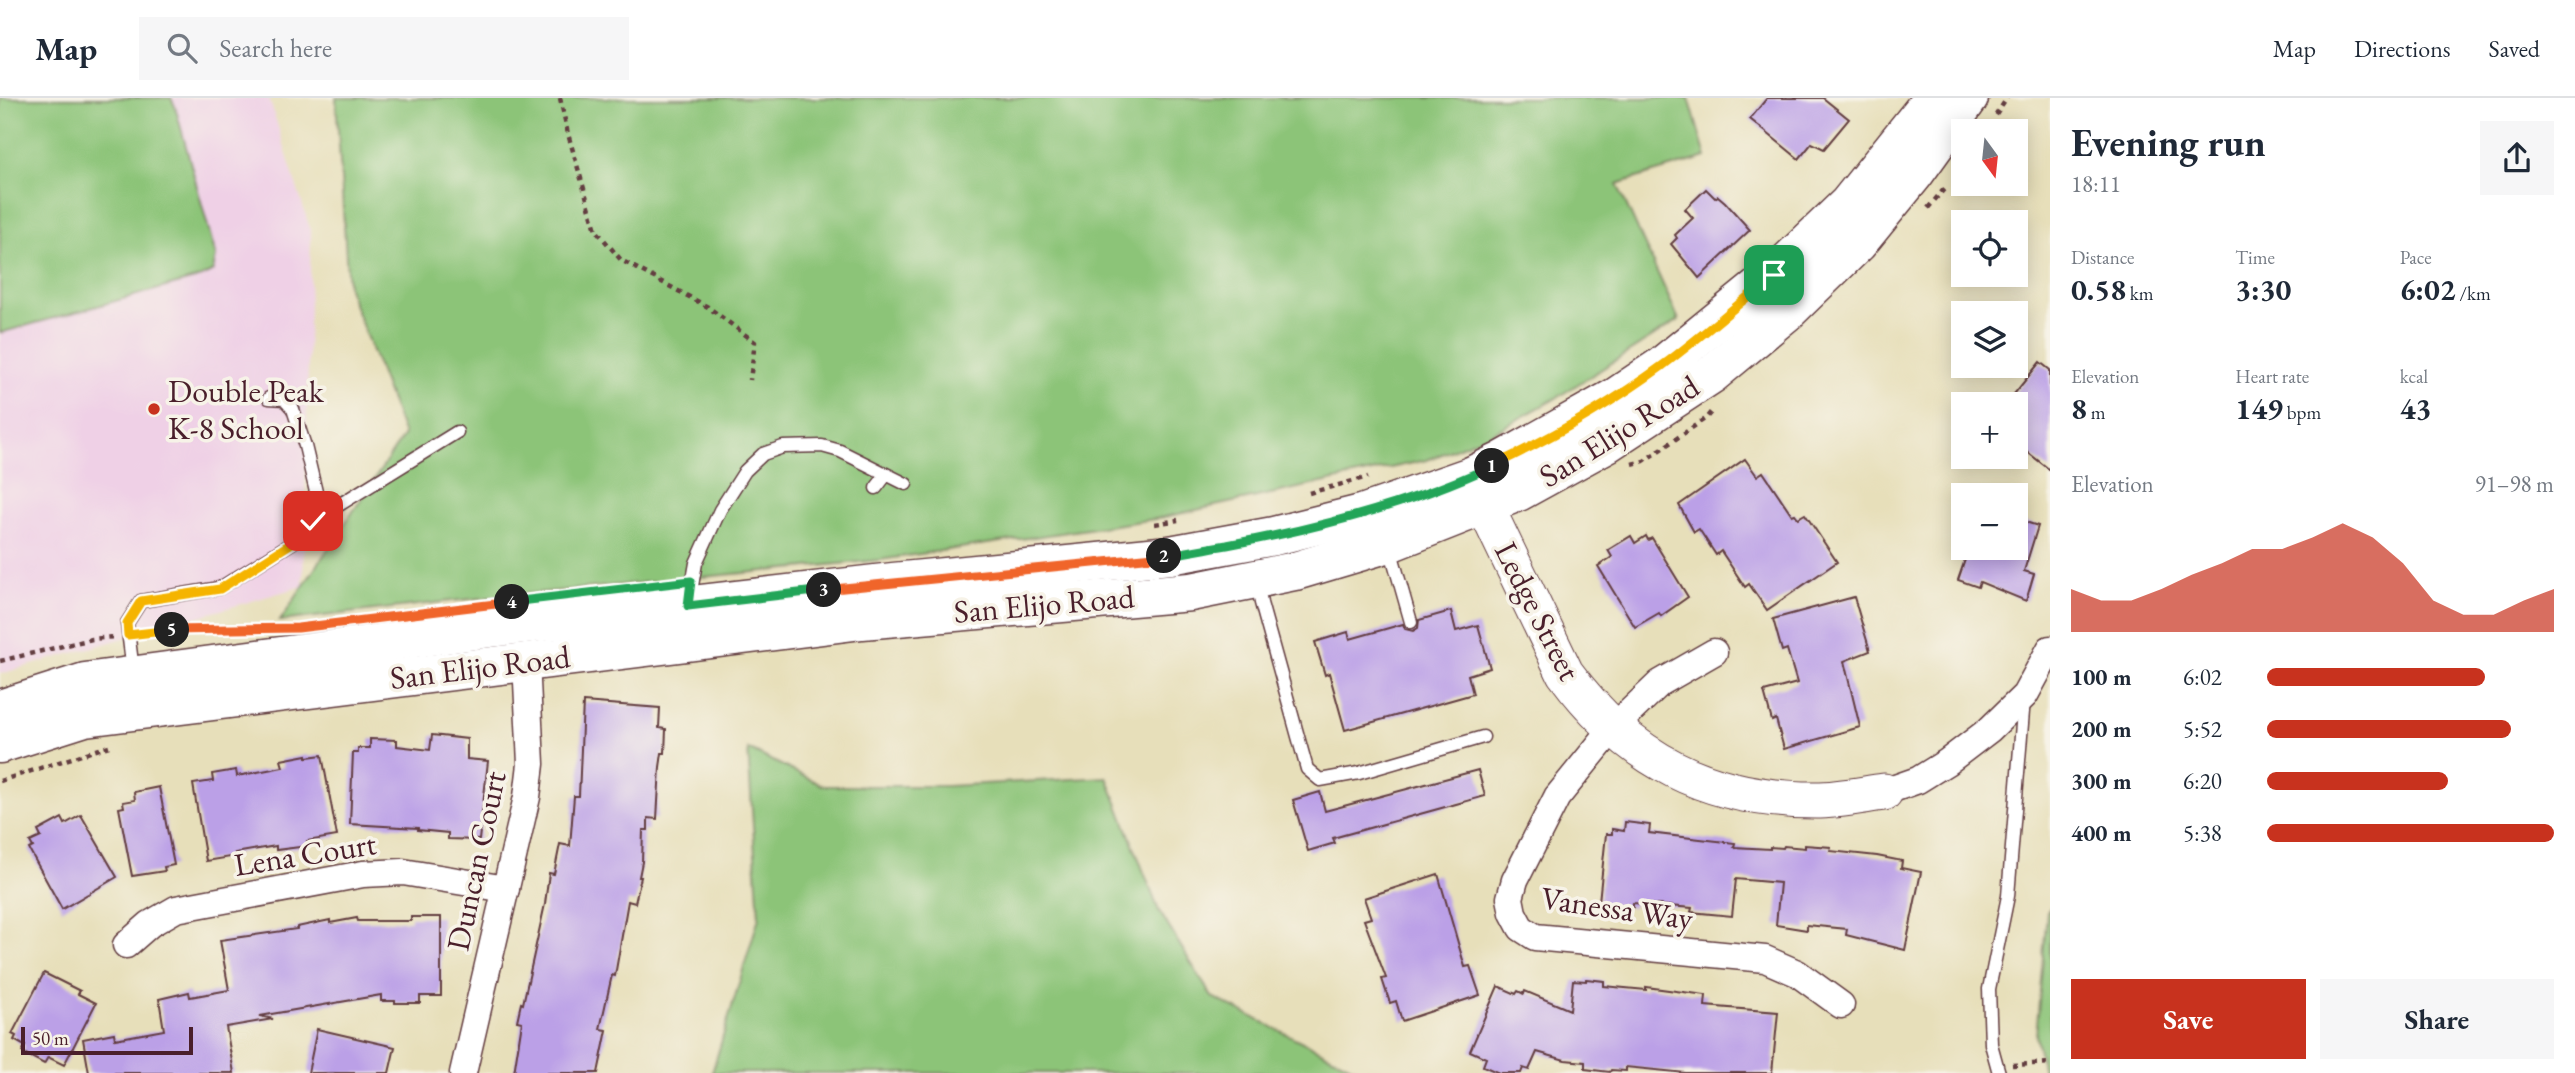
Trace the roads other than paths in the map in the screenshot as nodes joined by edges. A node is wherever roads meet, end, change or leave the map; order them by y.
1 (1933, 98) edge
2 (1969, 98) edge
3 (269, 398) dead end
4 (457, 432) dead end
5 (886, 475) junction
6 (906, 484) dead end
7 (876, 488) dead end
8 (1478, 491) junction
9 (1362, 514) junction
10 (313, 521) junction
11 (1389, 542) junction
12 (1256, 578) junction
13 (688, 606) junction
14 (1411, 622) dead end
15 (2050, 649) edge
16 (1714, 652) dead end
17 (526, 661) junction
18 (133, 675) junction
19 (2025, 695) junction
20 (0, 709) edge
21 (1613, 728) junction
22 (1483, 737) dead end
23 (0, 744) edge
24 (1884, 792) joint
25 (506, 888) junction
26 (126, 945) dead end
27 (1841, 1005) dead end
28 (1998, 1069) edge
29 (463, 1073) edge

1 - 8 main road, San Elijo Road
2 - 8 main road, San Elijo Road
3 - 10 lane
4 - 10 lane
5 - 6 lane
5 - 7 lane
5 - 13 lane
8 - 9 main road, San Elijo Road
8 - 11 main road, San Elijo Road
8 - 21 street, Ledge Street
9 - 12 main road
9 - 13 main road, San Elijo Road
10 - 18 lane
11 - 12 main road, San Elijo Road
11 - 14 lane
12 - 17 main road, San Elijo Road
12 - 22 lane
13 - 18 main road, San Elijo Road
15 - 19 street, Ledge Street
16 - 21 street, Vanessa Way
17 - 23 main road, San Elijo Road
17 - 25 street, Duncan Court
18 - 20 main road, San Elijo Road
19 - 24 street, Ledge Street
19 - 28 lane
21 - 24 street, Ledge Street
21 - 27 street, Vanessa Way
25 - 26 street, Lena Court
25 - 29 street, Duncan Court

